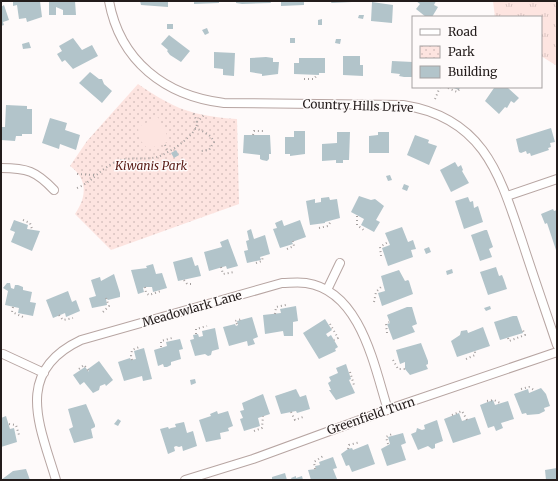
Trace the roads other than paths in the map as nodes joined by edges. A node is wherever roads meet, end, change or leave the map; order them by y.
1 (109, 1) edge
2 (1, 168) edge
3 (557, 179) edge
4 (54, 190) dead end
5 (507, 196) junction
6 (340, 263) dead end
7 (327, 290) junction
8 (557, 345) edge
9 (557, 352) edge
10 (4, 354) dead end
11 (44, 372) junction
12 (388, 410) junction
13 (56, 480) edge
14 (185, 480) edge

1 - 5 street, Country Hills Drive
2 - 4 street
3 - 5 street
5 - 8 street, Country Hills Drive
6 - 7 street
7 - 11 street, Meadowlark Lane
7 - 12 street, Meadowlark Lane
9 - 12 street, Greenfield Turn
10 - 11 street
11 - 13 street, Meadowlark Lane
12 - 14 street, Greenfield Turn

